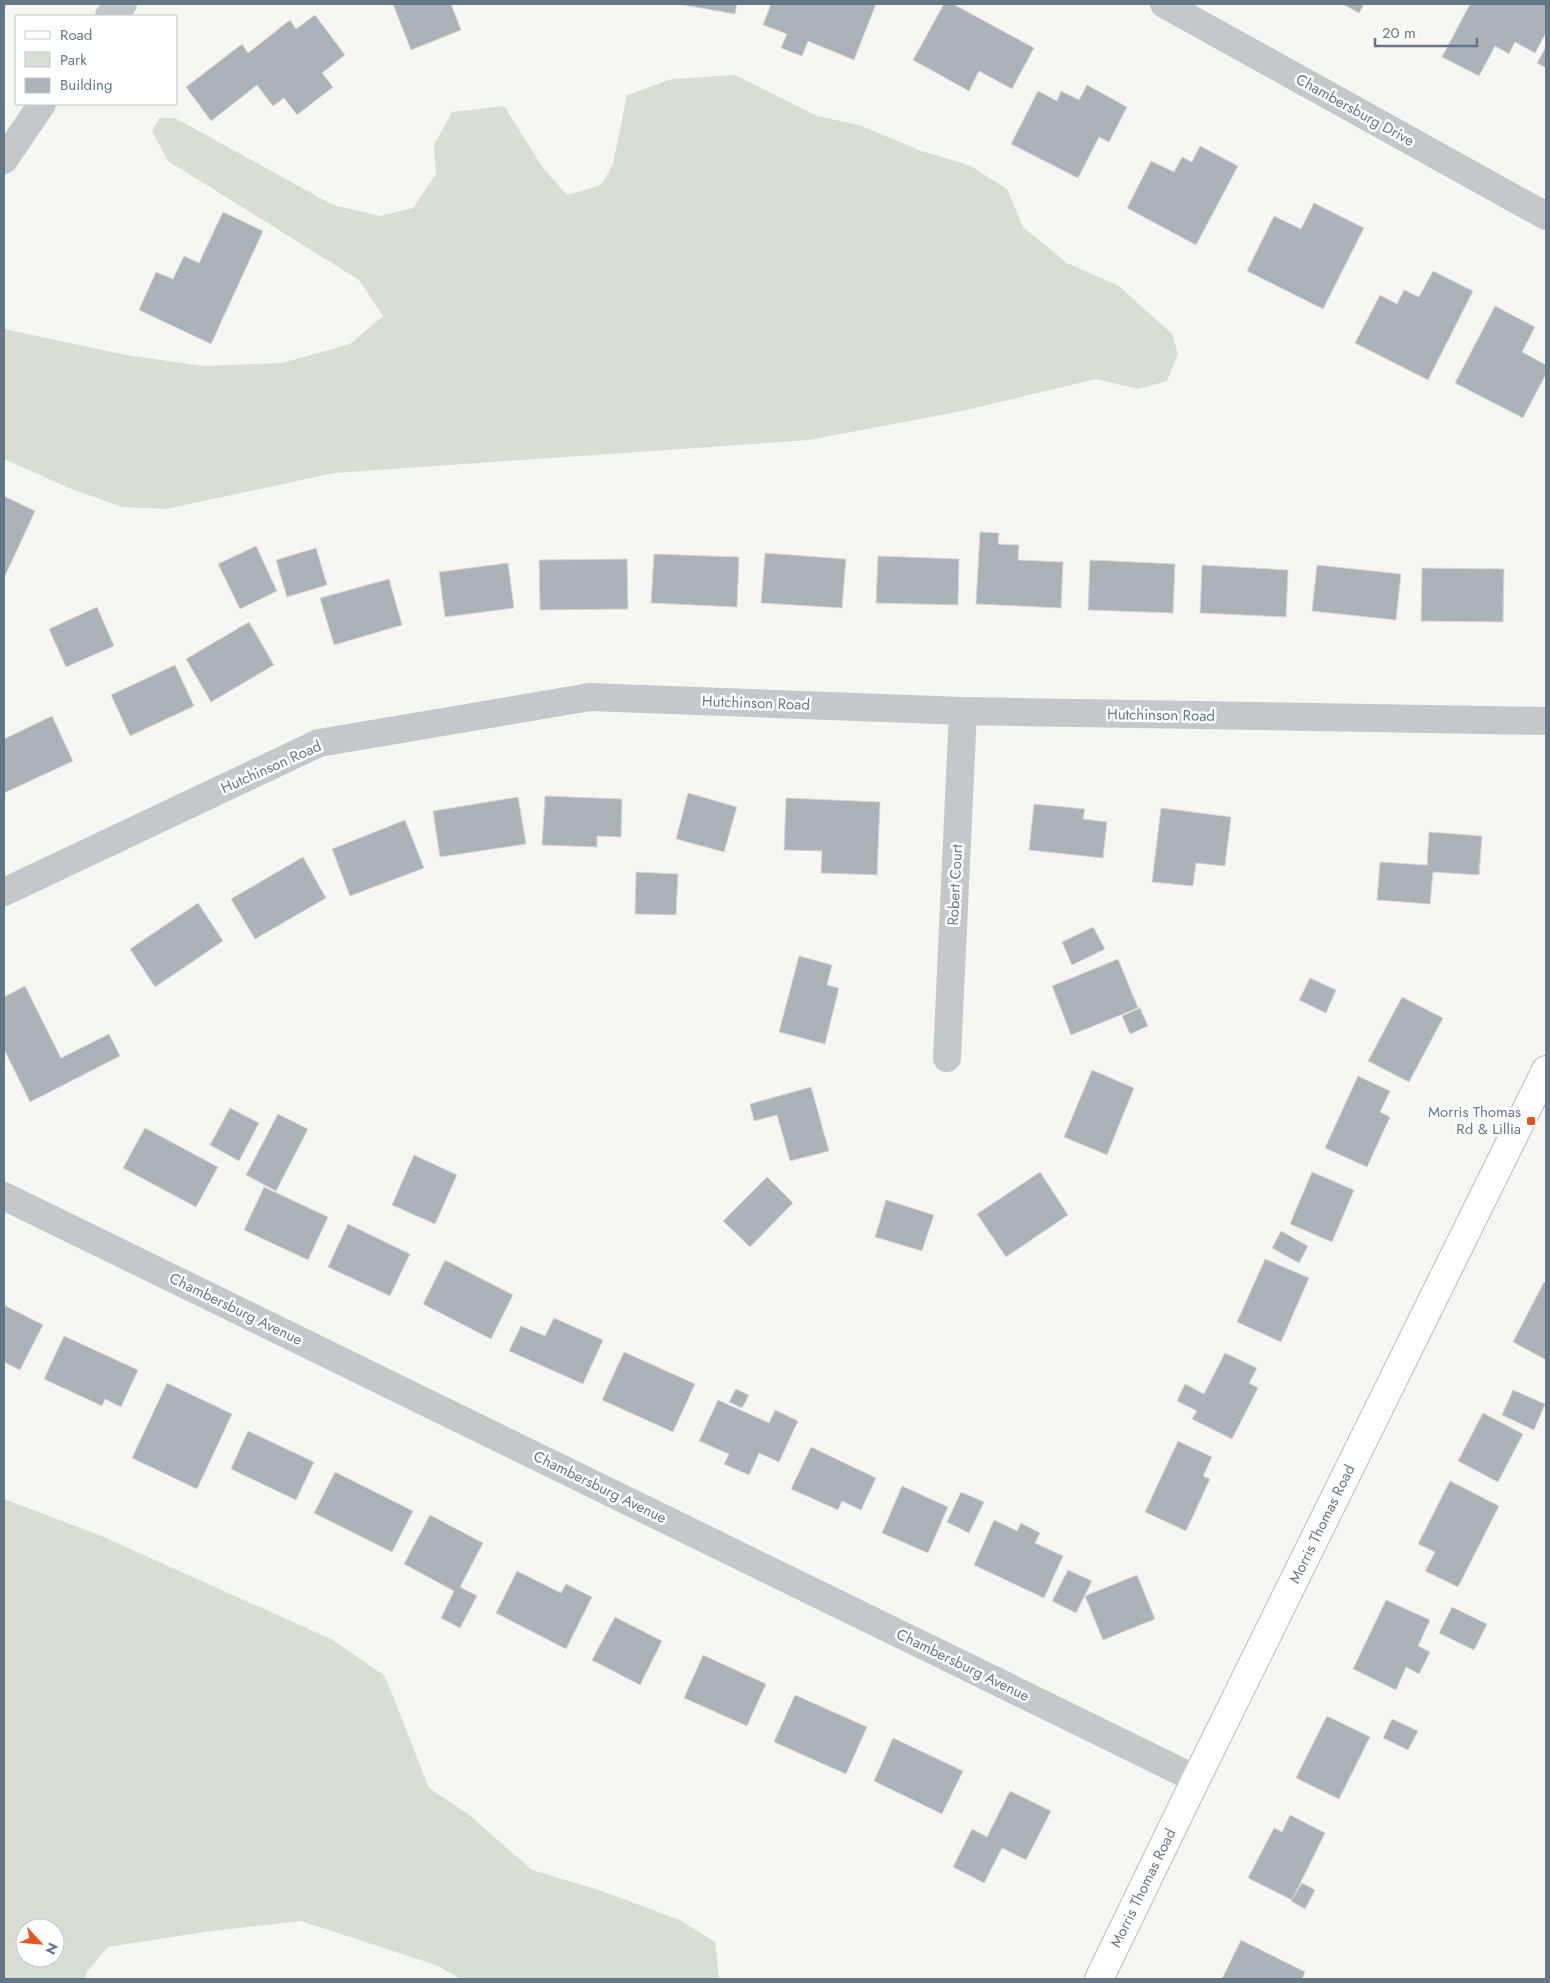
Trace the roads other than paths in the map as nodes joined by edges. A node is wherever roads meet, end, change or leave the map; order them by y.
1 (123, 4) edge
2 (1164, 4) edge
3 (110, 15) edge
4 (41, 105) edge
5 (4, 160) edge
6 (1546, 216) edge
7 (963, 711) junction
8 (1546, 721) edge
9 (4, 892) edge
10 (947, 1058) dead end
11 (1545, 1075) edge
12 (4, 1196) edge
13 (1196, 1779) junction
14 (1099, 1979) edge

1 - 3 street
2 - 6 street, Chambersburg Drive
4 - 5 street
7 - 8 street, Hutchinson Road
7 - 9 street, Hutchinson Road
7 - 10 street, Robert Court
11 - 13 main road, Morris Thomas Road
12 - 13 street, Chambersburg Avenue
13 - 14 main road, Morris Thomas Road

